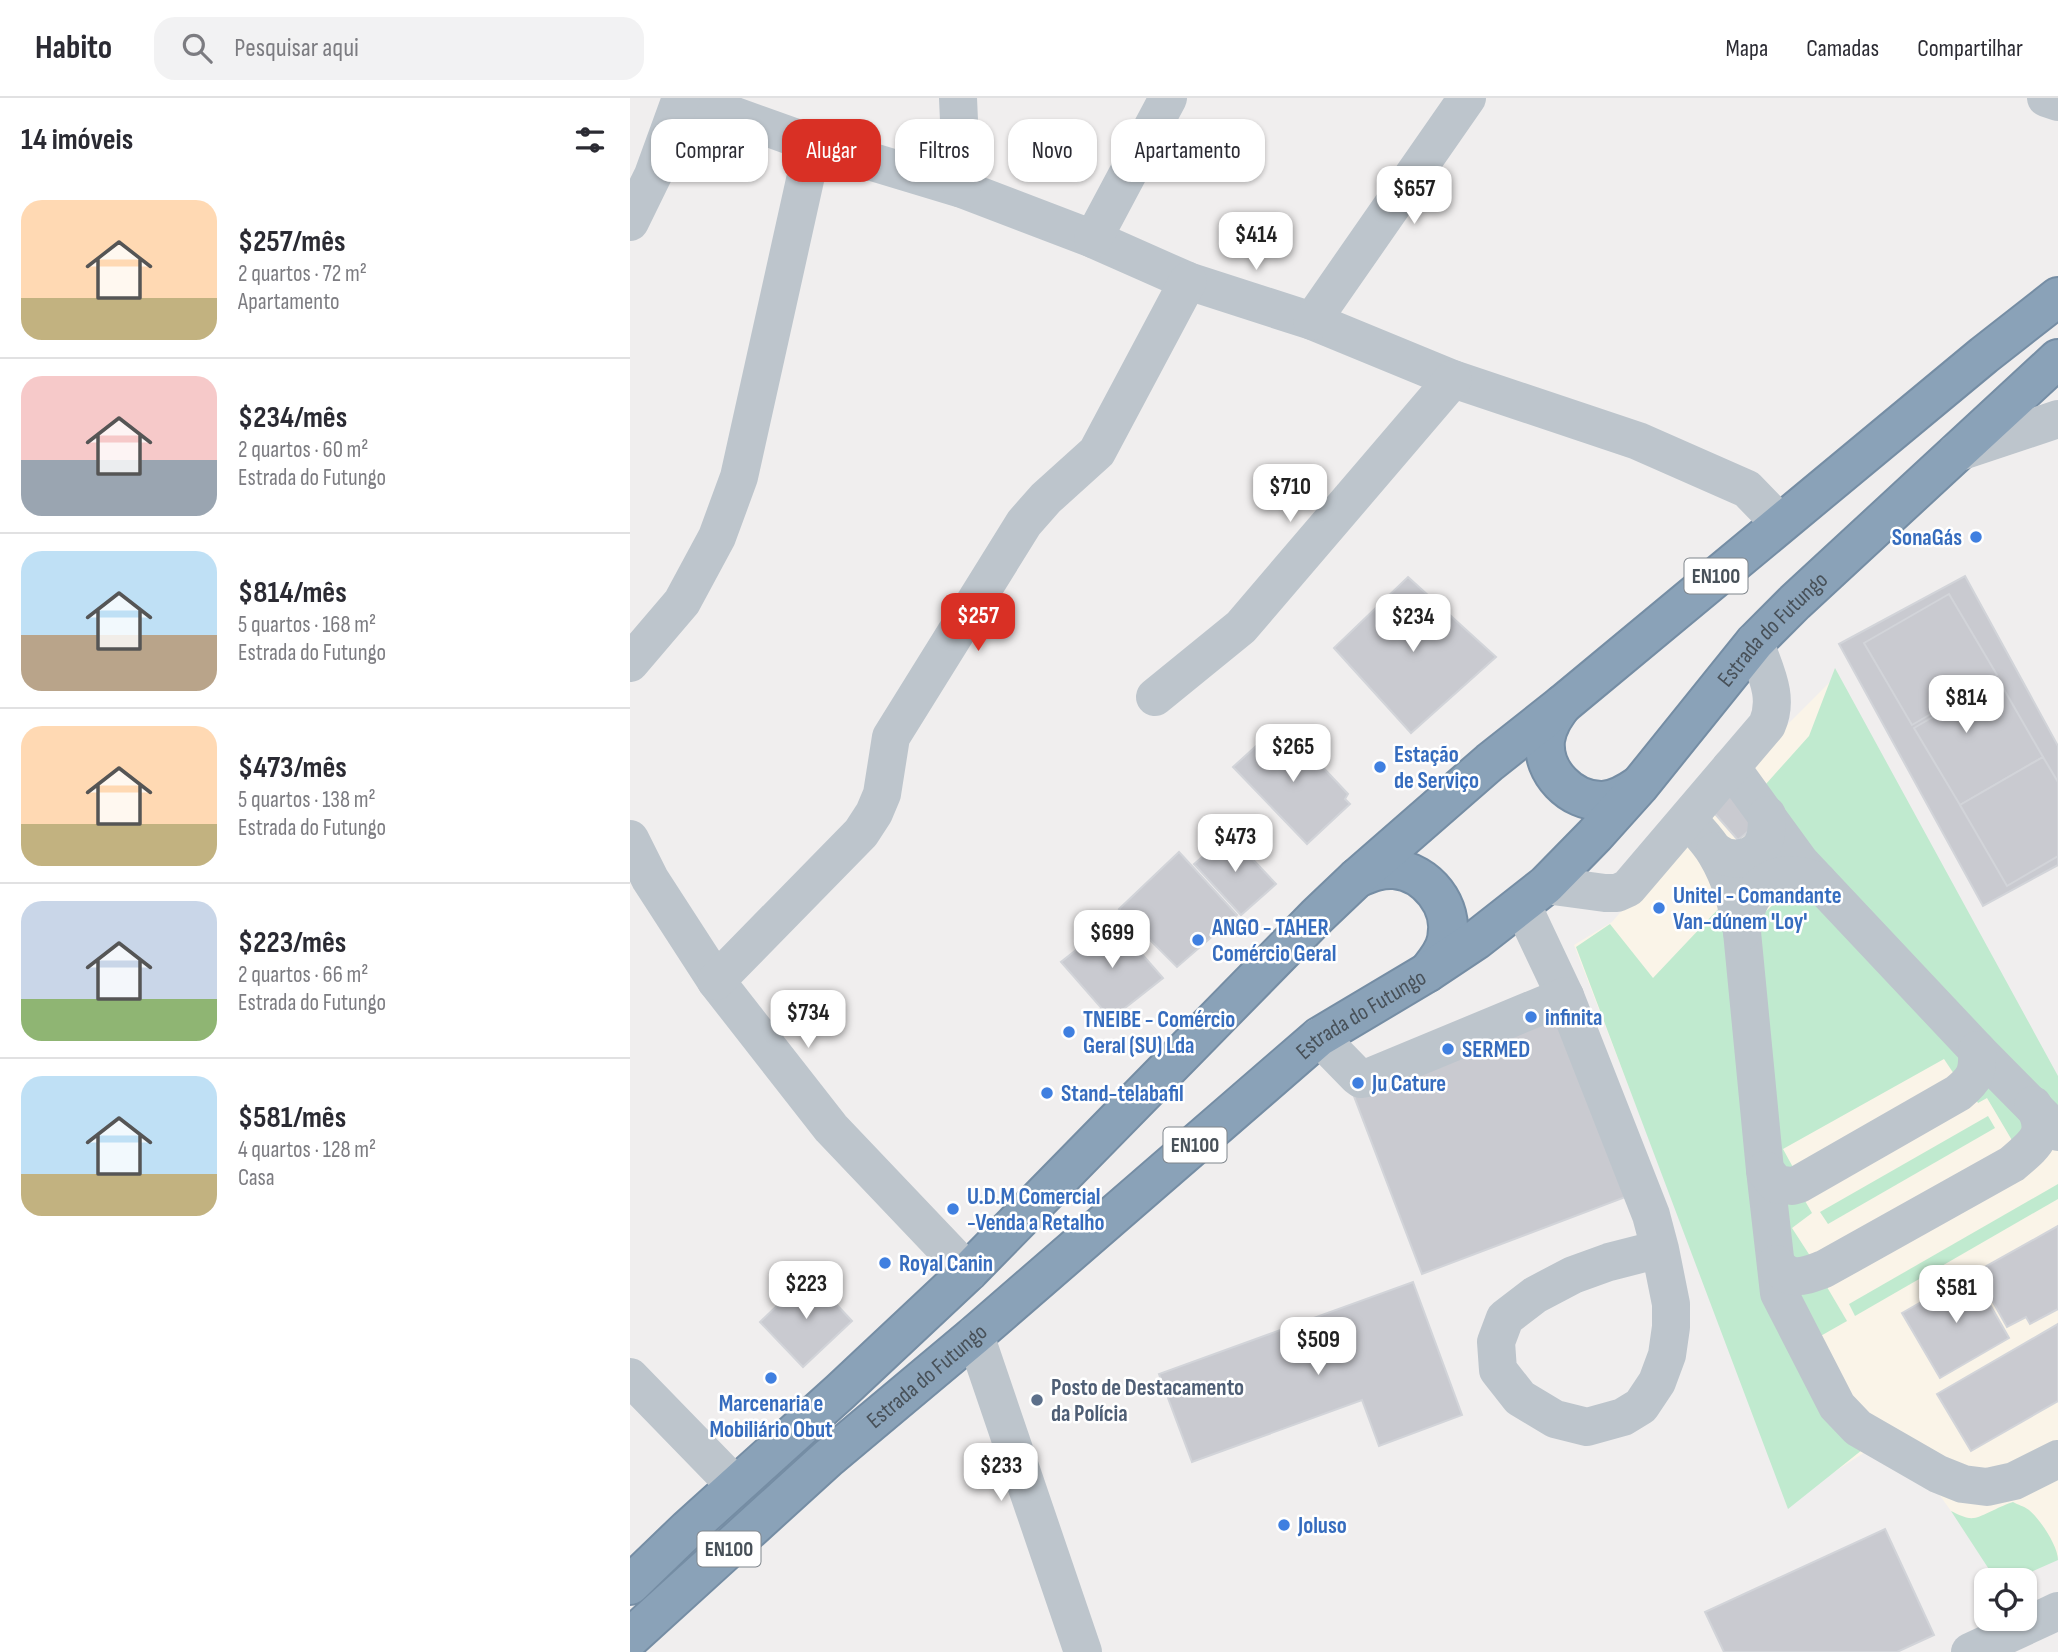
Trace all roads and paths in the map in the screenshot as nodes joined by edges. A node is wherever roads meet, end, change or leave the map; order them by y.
1 (683, 98) edge
2 (958, 98) edge
3 (1168, 98) edge
4 (1467, 98) edge
5 (2046, 98) edge
6 (2058, 102) edge
7 (782, 133) edge
8 (881, 165) edge
9 (805, 182) edge
10 (962, 189) junction
11 (630, 222) edge
12 (1093, 239) junction
13 (1188, 281) junction
14 (2058, 297) edge
15 (1312, 321) junction
16 (2058, 359) edge
17 (1453, 379) junction
18 (2056, 420) edge
19 (1956, 453) junction
20 (1780, 523) junction
21 (1755, 642) junction
22 (630, 663) edge
23 (1155, 697) dead end
24 (1562, 705) junction
25 (1731, 767) junction
26 (1639, 786) junction
27 (1767, 815) junction
28 (1688, 819) junction
29 (630, 839) edge
30 (1715, 851) junction
31 (1357, 878) junction
32 (1818, 881) junction
33 (640, 885) edge
34 (1534, 895) junction
35 (1742, 932) junction
36 (1428, 972) junction
37 (716, 981) junction
38 (1565, 996) junction
39 (1319, 1037) junction
40 (1977, 1050) junction
41 (2045, 1119) edge
42 (1765, 1170) junction
43 (1660, 1249) junction
44 (1776, 1264) junction
45 (968, 1272) junction
46 (975, 1335) junction
47 (630, 1377) edge
48 (2058, 1459) edge
49 (735, 1485) junction
50 (630, 1585) edge
51 (2058, 1611) edge
52 (630, 1638) edge
53 (1975, 1651) edge
54 (1083, 1652) edge

1 - 7 street
1 - 11 street
2 - 10 street
3 - 12 street
4 - 15 street
5 - 6 street
8 - 10 street
9 - 22 street
10 - 12 street
12 - 13 street
13 - 15 street
13 - 37 street
14 - 20 highway, EN100
15 - 17 street
16 - 19 highway, Estrada do Futungo / EN100
17 - 20 street
17 - 23 street
18 - 19 street
19 - 21 highway, Estrada do Futungo / EN100
20 - 24 highway, EN100
21 - 25 street
21 - 26 highway, Estrada do Futungo / EN100
24 - 26 highway
24 - 31 highway, EN100
25 - 27 street
25 - 28 street
26 - 34 highway, Estrada do Futungo / EN100
27 - 30 street
27 - 32 street
28 - 30 street
28 - 34 street
29 - 33 street
30 - 35 street
31 - 36 highway
31 - 45 highway, Estrada do Futungo / EN100
32 - 35 street
32 - 40 street
33 - 37 street
34 - 36 highway, Estrada do Futungo / EN100
34 - 38 street
35 - 42 street
36 - 39 highway, Estrada do Futungo / EN100
37 - 45 street
38 - 39 street
38 - 43 street
39 - 46 highway, Estrada do Futungo / EN100
40 - 41 street
40 - 42 street
41 - 44 street
42 - 44 street
43 - 43 street
44 - 48 street
45 - 49 highway, Estrada do Futungo / EN100
46 - 52 highway, Estrada do Futungo / EN100
46 - 54 street
47 - 49 street
49 - 50 highway, Estrada do Futungo / EN100
51 - 53 street

